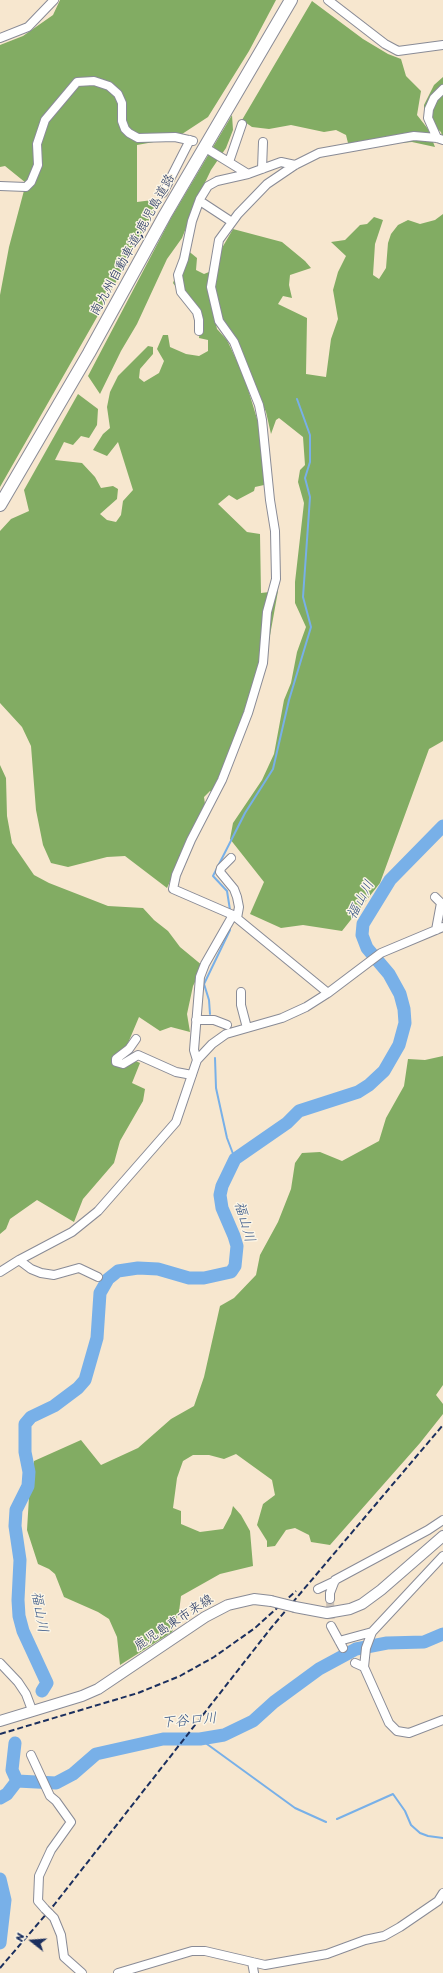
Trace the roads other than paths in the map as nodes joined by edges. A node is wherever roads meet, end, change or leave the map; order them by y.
1 (54, 0) edge
2 (291, 0) edge
3 (328, 0) edge
4 (0, 38) edge
5 (443, 45) edge
6 (443, 89) edge
7 (242, 124) dead end
8 (440, 139) edge
9 (263, 142) dead end
10 (209, 150) dead end
11 (229, 162) junction
12 (295, 165) junction
13 (262, 169) junction
14 (248, 174) junction
15 (0, 186) edge
16 (162, 193) dead end
17 (200, 201) junction
18 (232, 222) junction
19 (199, 331) dead end
20 (0, 505) edge
21 (231, 858) dead end
22 (435, 897) dead end
23 (235, 916) junction
24 (439, 929) edge
25 (241, 992) dead end
26 (328, 993) junction
27 (196, 1020) junction
28 (227, 1025) dead end
29 (247, 1028) junction
30 (136, 1039) dead end
31 (197, 1060) junction
32 (192, 1075) junction
33 (19, 1260) junction
34 (0, 1272) edge
35 (98, 1277) dead end
36 (443, 1520) edge
37 (443, 1536) edge
38 (443, 1556) edge
39 (335, 1580) junction
40 (318, 1589) dead end
41 (330, 1599) tunnel mouth
42 (332, 1626) tunnel mouth
43 (370, 1636) junction
44 (355, 1663) dead end
45 (364, 1663) junction
46 (0, 1664) edge
47 (32, 1710) junction
48 (443, 1720) edge
49 (0, 1721) edge
50 (31, 1755) dead end
51 (443, 1893) edge
52 (252, 1962) junction
53 (82, 1973) edge
54 (118, 1973) edge
55 (254, 1973) edge

1 - 4 street
2 - 20 highway, 南九州自動車道;鹿児島道路
3 - 5 street
6 - 8 street
7 - 11 street
8 - 12 street
9 - 13 street
10 - 11 street
11 - 14 street
12 - 13 street
12 - 18 street
13 - 14 street
14 - 17 street
15 - 16 street
17 - 18 street
17 - 19 street
18 - 23 street
21 - 23 street
22 - 24 street
23 - 26 street
23 - 27 street
24 - 26 street
25 - 29 street
26 - 29 street
27 - 28 street
27 - 31 street
29 - 31 street
30 - 32 street
31 - 32 street
32 - 33 street
33 - 34 street
33 - 35 street
36 - 39 street
37 - 47 main road, 鹿児島東市来線, bridge
38 - 43 street
39 - 40 street
39 - 41 street
42 - 43 street
43 - 45 street
44 - 45 street
45 - 48 street
46 - 47 street
47 - 49 main road, 鹿児島東市来線
50 - 53 street
51 - 52 street
52 - 54 street
52 - 55 street

